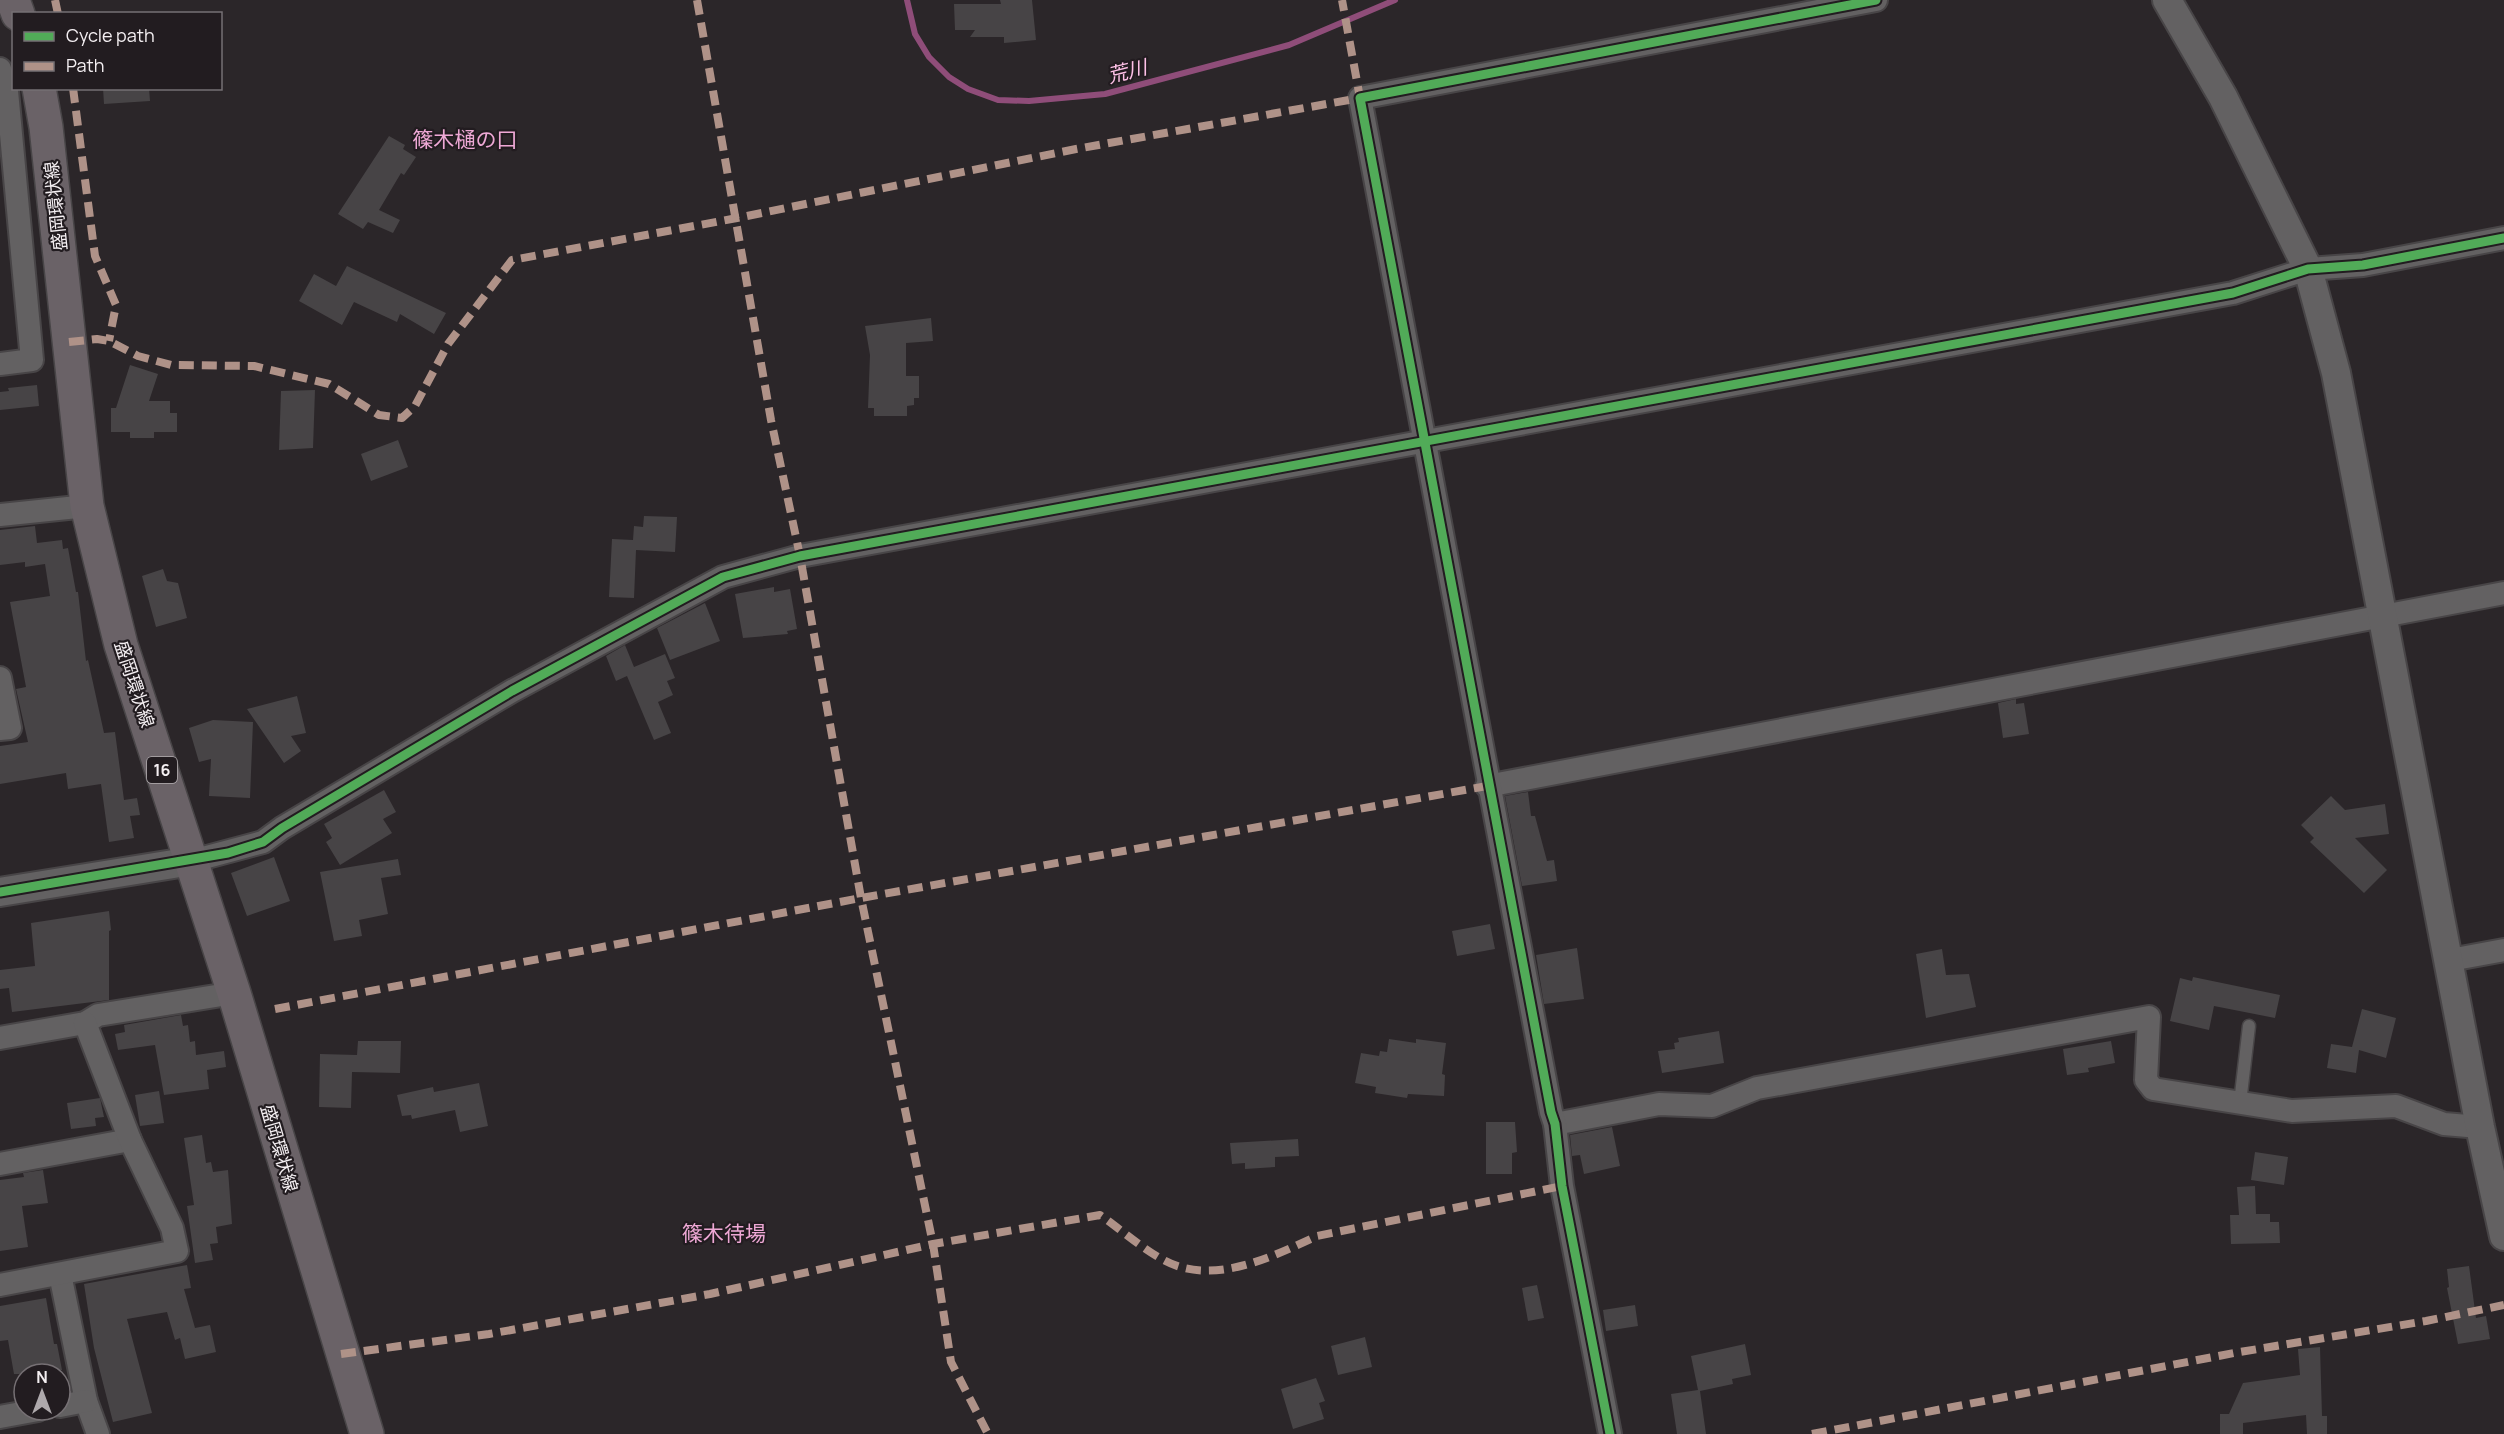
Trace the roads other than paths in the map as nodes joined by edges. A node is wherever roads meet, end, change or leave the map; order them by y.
1 (1876, 0) edge
2 (2167, 0) edge
3 (0, 69) edge
4 (39, 90) edge
5 (10, 221) edge
6 (2504, 238) edge
7 (2308, 268) junction
8 (0, 364) edge
9 (1425, 442) junction
10 (87, 506) junction
11 (0, 515) edge
12 (2504, 593) edge
13 (2384, 616) junction
14 (0, 678) edge
15 (0, 729) edge
16 (1487, 786) junction
17 (192, 861) junction
18 (0, 892) edge
19 (2504, 950) edge
20 (2450, 960) junction
21 (234, 993) junction
22 (85, 1023) junction
23 (2248, 1026) dead end
24 (0, 1038) edge
25 (2240, 1103) junction
26 (1555, 1124) junction
27 (2480, 1127) junction
28 (130, 1140) junction
29 (0, 1164) edge
30 (2504, 1236) edge
31 (60, 1274) junction
32 (0, 1285) edge
33 (86, 1401) junction
34 (72, 1404) edge
35 (98, 1434) edge
36 (367, 1434) edge
37 (1610, 1434) edge

1 - 9 street
2 - 7 street
3 - 5 street
4 - 10 main road, 盛岡環状線 / 16
5 - 8 street
6 - 7 street
7 - 9 street
7 - 13 street
9 - 16 street
9 - 17 street
10 - 11 street
10 - 17 main road, 盛岡環状線 / 16
12 - 13 street
13 - 16 street
13 - 20 street
14 - 15 street
16 - 26 street
17 - 18 street
17 - 21 main road, 盛岡環状線 / 16
19 - 20 street
20 - 27 street
21 - 22 street
21 - 36 main road, 盛岡環状線 / 16
22 - 24 street
22 - 28 street
23 - 25 lane
25 - 26 street
25 - 27 street
26 - 37 street
27 - 30 street
28 - 29 street
28 - 31 street
31 - 32 street
31 - 33 street
33 - 34 street
33 - 35 street

